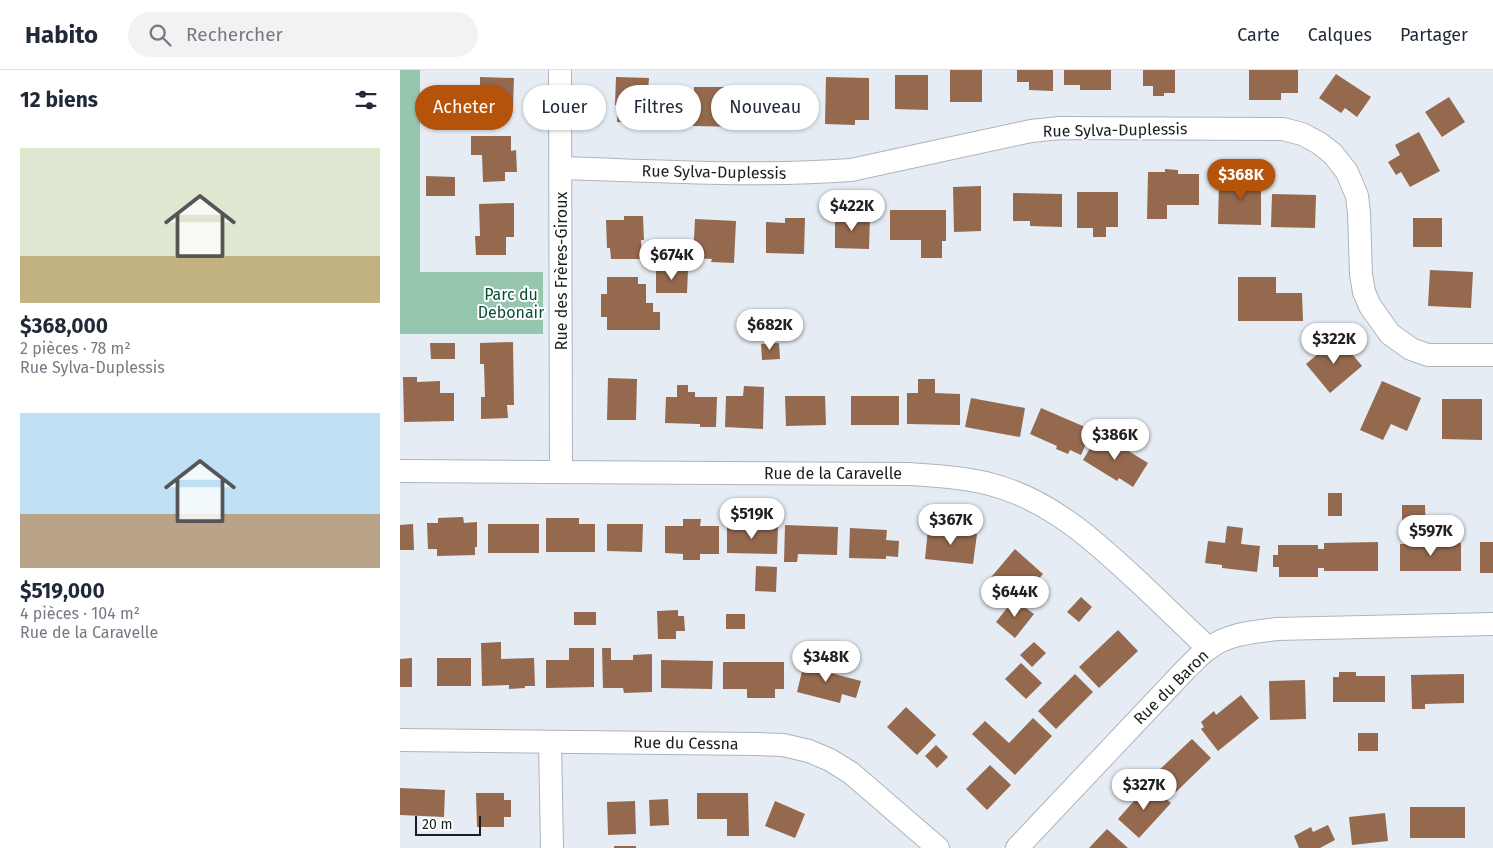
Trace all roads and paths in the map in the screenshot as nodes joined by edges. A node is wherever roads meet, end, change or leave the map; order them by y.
1 (560, 70) edge
2 (561, 168) junction
3 (1493, 356) edge
4 (400, 471) edge
5 (561, 472) junction
6 (1493, 624) edge
7 (1208, 648) junction
8 (400, 740) edge
9 (550, 742) junction
10 (552, 848) edge
11 (938, 848) edge
12 (1017, 848) edge

1 - 2 street, Rue des Frères-Giroux
2 - 3 street, Rue Sylva-Duplessis
2 - 5 street, Rue des Frères-Giroux
4 - 5 street, Rue de la Caravelle
5 - 7 street, Rue de la Caravelle
6 - 7 street, Rue du Baron
7 - 12 street, Rue du Baron
8 - 9 street, Rue du Cessna
9 - 10 street
9 - 11 street, Rue du Cessna

